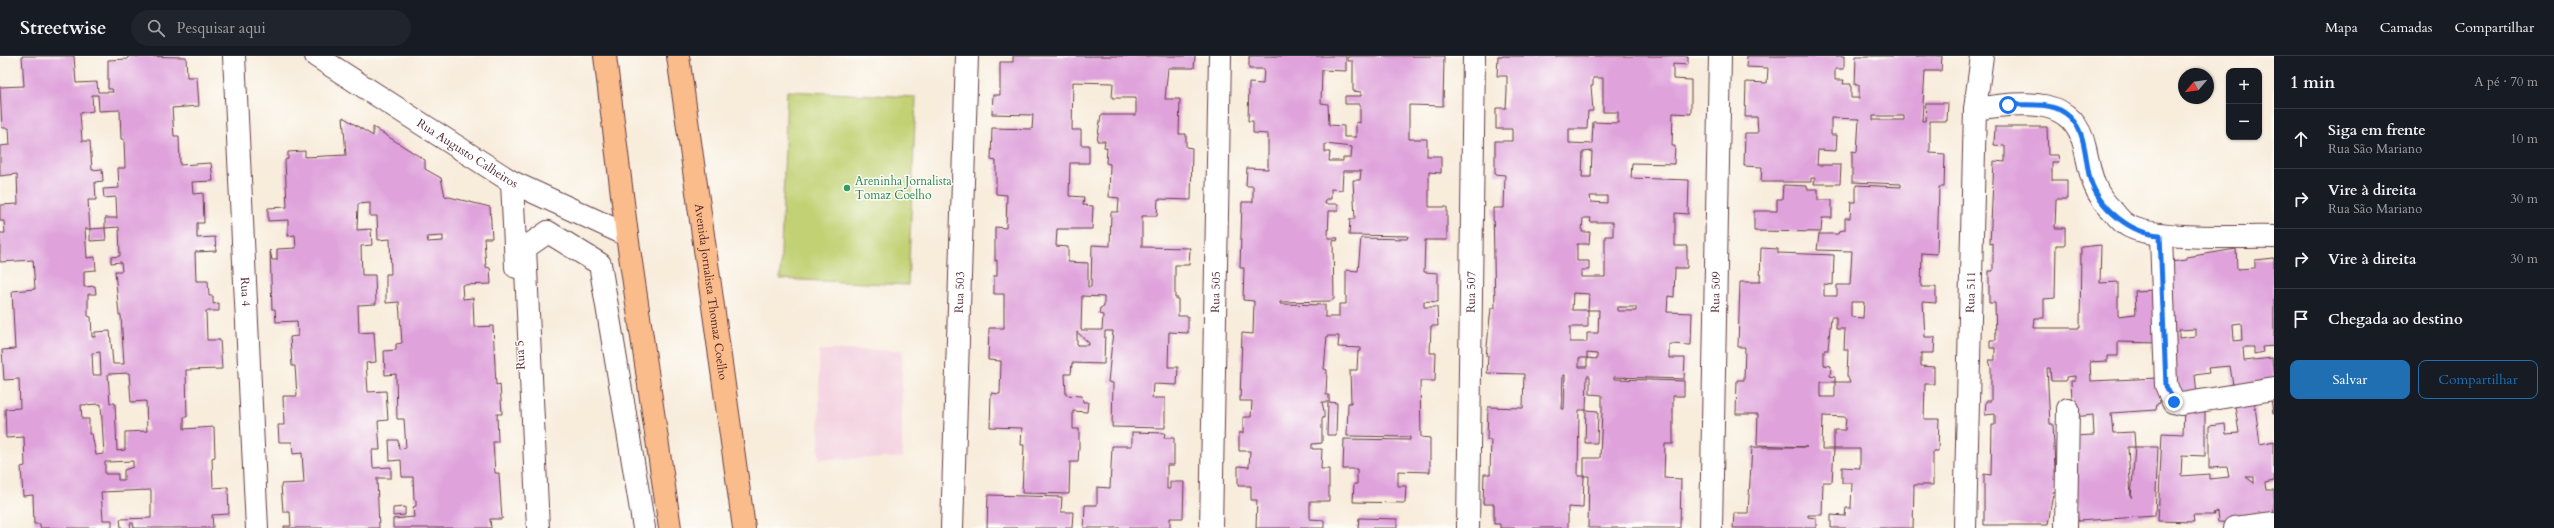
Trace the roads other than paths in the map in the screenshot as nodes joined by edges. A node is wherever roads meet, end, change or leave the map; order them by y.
1 (234, 56) edge
2 (316, 56) edge
3 (605, 56) edge
4 (678, 56) edge
5 (966, 56) edge
6 (1220, 56) edge
7 (1474, 56) edge
8 (1720, 56) edge
9 (1982, 56) edge
10 (1975, 109) junction
11 (512, 182) junction
12 (627, 235) junction
13 (2160, 235) junction
14 (2274, 237) edge
15 (2274, 389) edge
16 (2068, 409) dead end
17 (2274, 523) edge
18 (258, 528) edge
19 (529, 528) edge
20 (538, 528) edge
21 (644, 528) edge
22 (670, 528) edge
23 (744, 528) edge
24 (952, 528) edge
25 (1211, 528) edge
26 (1468, 528) edge
27 (1711, 528) edge
28 (1965, 528) edge
29 (2066, 528) edge
30 (2234, 528) edge

1 - 18 street, Rua 4
2 - 11 street, Rua Augusto Calheiros
3 - 12 main road
4 - 23 main road, Avenida Jornalista Thomaz Coelho
5 - 24 street, Rua 503
6 - 25 street, Rua 505
7 - 26 street, Rua 507
8 - 27 street, Rua 509
9 - 10 street, Rua 511
10 - 13 street
10 - 28 street, Rua 511
11 - 12 street, Rua Augusto Calheiros
11 - 19 street, Rua 5
12 - 22 main road
13 - 14 street
13 - 15 street
16 - 29 street
17 - 30 street
20 - 21 street

